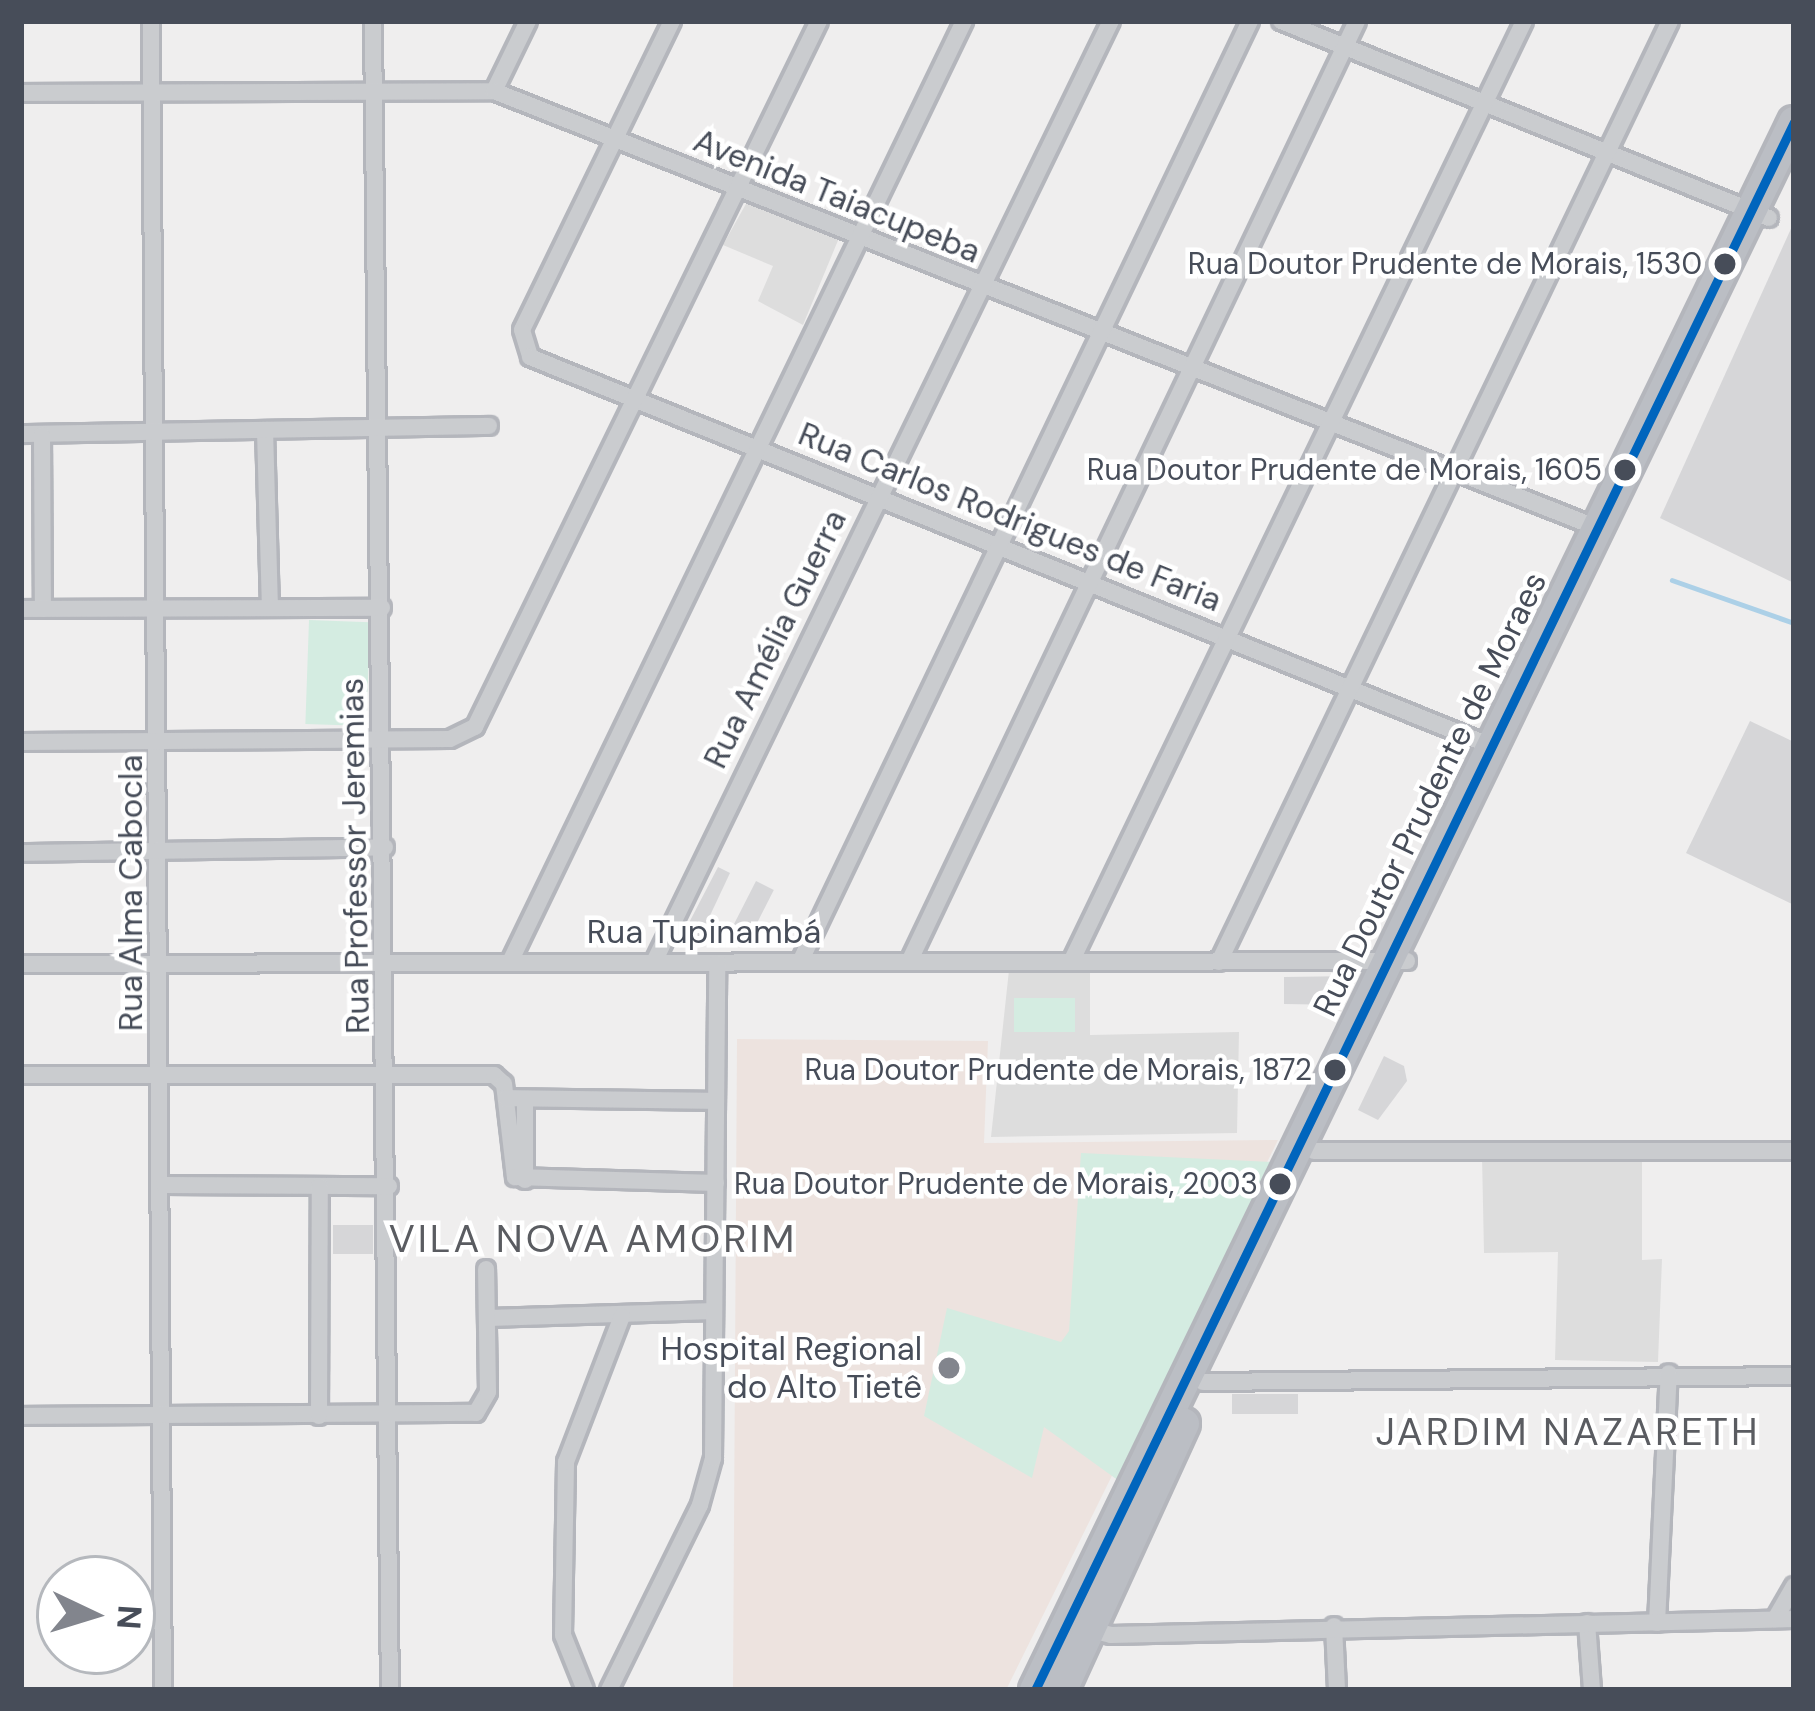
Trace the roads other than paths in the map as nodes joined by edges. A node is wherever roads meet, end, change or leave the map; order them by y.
1 (151, 21) edge
2 (373, 21) edge
3 (528, 21) edge
4 (672, 21) edge
5 (819, 21) edge
6 (964, 21) edge
7 (1111, 21) edge
8 (1250, 21) edge
9 (1281, 21) edge
10 (1357, 21) edge
11 (1524, 21) edge
12 (1670, 21) edge
13 (1345, 46) junction
14 (494, 91) junction
15 (21, 92) edge
16 (374, 94) junction
17 (153, 96) junction
18 (1485, 103) junction
19 (1794, 122) edge
20 (615, 137) junction
21 (1606, 151) junction
22 (1794, 166) edge
23 (738, 187) junction
24 (1761, 214) junction
25 (858, 236) junction
26 (982, 287) junction
27 (1103, 335) junction
28 (1192, 368) junction
29 (637, 399) junction
30 (1329, 420) junction
31 (489, 426) dead end
32 (380, 429) junction
33 (265, 430) junction
34 (21, 434) edge
35 (155, 434) junction
36 (42, 435) junction
37 (758, 449) junction
38 (1454, 468) junction
39 (877, 498) junction
40 (1598, 528) junction
41 (1002, 547) junction
42 (1091, 581) junction
43 (270, 606) junction
44 (382, 608) junction
45 (21, 609) edge
46 (160, 609) junction
47 (44, 610) junction
48 (1228, 636) junction
49 (1351, 688) junction
50 (384, 740) junction
51 (21, 742) edge
52 (161, 742) junction
53 (1494, 746) junction
54 (1448, 845) junction
55 (385, 847) junction
56 (163, 852) junction
57 (21, 853) edge
58 (1428, 920) junction
59 (161, 962) junction
60 (510, 962) junction
61 (654, 962) junction
62 (800, 962) junction
63 (909, 962) junction
64 (1071, 962) junction
65 (1219, 962) junction
66 (1397, 962) junction
67 (387, 963) junction
68 (717, 963) junction
69 (21, 964) edge
70 (21, 1075) edge
71 (162, 1076) junction
72 (388, 1076) junction
73 (515, 1098) junction
74 (716, 1101) junction
75 (1314, 1151) junction
76 (1794, 1151) edge
77 (716, 1183) junction
78 (164, 1185) junction
79 (320, 1186) junction
80 (389, 1186) junction
81 (486, 1269) dead end
82 (714, 1311) junction
83 (622, 1316) junction
84 (488, 1318) junction
85 (1669, 1373) junction
86 (1794, 1376) edge
87 (1203, 1382) junction
88 (162, 1414) junction
89 (21, 1416) edge
90 (320, 1416) junction
91 (392, 1418) junction
92 (1794, 1586) edge
93 (1785, 1619) edge
94 (1587, 1623) junction
95 (1658, 1623) junction
96 (1080, 1625) junction
97 (1334, 1626) junction
98 (163, 1690) edge
99 (390, 1690) edge
100 (585, 1690) edge
101 (609, 1690) edge
102 (1035, 1690) edge
103 (1062, 1690) edge
104 (1337, 1690) edge
105 (1592, 1690) edge

1 - 17 street, Rua Alma Cabocla
2 - 16 street, Rua Professor Jeremias
3 - 14 street
4 - 20 street
5 - 23 street
6 - 25 street
7 - 26 street, Rua Amélia Guerra
8 - 27 street
9 - 13 street
10 - 13 street
11 - 18 street
12 - 21 street
13 - 18 street
13 - 28 street
14 - 16 street, Avenida Taiacupeba
14 - 20 street, Avenida Taiacupeba
15 - 17 street, Avenida Taiacupeba
16 - 17 street, Avenida Taiacupeba
16 - 32 street, Rua Professor Jeremias
17 - 35 street, Rua Alma Cabocla
18 - 21 street
18 - 30 street
19 - 24 highway, Rua Doutor Prudente de Moraes
20 - 23 street, Avenida Taiacupeba
20 - 29 street, Rua Carlos Rodrigues de Faria
21 - 24 street
21 - 38 street
22 - 24 highway, Rua Doutor Prudente de Moraes
23 - 25 street, Avenida Taiacupeba
23 - 29 street
24 - 40 highway, Rua Doutor Prudente de Moraes
24 - 58 highway, Rua Doutor Prudente de Moraes
25 - 26 street, Avenida Taiacupeba
25 - 37 street
26 - 27 street, Avenida Taiacupeba
26 - 39 street, Rua Amélia Guerra
27 - 28 street, Avenida Taiacupeba
27 - 41 street
28 - 30 street, Avenida Taiacupeba
28 - 42 street
29 - 37 street, Rua Carlos Rodrigues de Faria
29 - 50 street
30 - 38 street, Avenida Taiacupeba
30 - 48 street
31 - 32 street
32 - 33 street
32 - 44 street, Rua Professor Jeremias
33 - 35 street
33 - 43 street
34 - 36 street
35 - 36 street
35 - 46 street, Rua Alma Cabocla
36 - 47 street
37 - 39 street, Rua Carlos Rodrigues de Faria
37 - 60 street
38 - 40 street, Avenida Taiacupeba
38 - 49 street
39 - 41 street, Rua Carlos Rodrigues de Faria
39 - 61 street, Rua Amélia Guerra
40 - 53 highway, Rua Doutor Prudente de Moraes
41 - 42 street, Rua Carlos Rodrigues de Faria
41 - 62 street
42 - 48 street, Rua Carlos Rodrigues de Faria
42 - 63 street
43 - 44 street
43 - 46 street
44 - 50 street, Rua Professor Jeremias
45 - 47 street
46 - 47 street
46 - 52 street, Rua Alma Cabocla
48 - 49 street, Rua Carlos Rodrigues de Faria
48 - 64 street
49 - 53 street, Rua Carlos Rodrigues de Faria
49 - 65 street
50 - 52 street
50 - 55 street, Rua Professor Jeremias
51 - 52 street
52 - 56 street, Rua Alma Cabocla
53 - 54 highway, Rua Doutor Prudente de Moraes
54 - 58 highway
54 - 66 highway, Rua Doutor Prudente de Moraes
55 - 56 street
55 - 67 street, Rua Professor Jeremias
56 - 57 street
56 - 59 street, Rua Alma Cabocla
58 - 66 highway, Rua Doutor Prudente de Moraes
59 - 67 street, Rua Tupinambá
59 - 69 street, Rua Tupinambá
59 - 71 street, Rua Alma Cabocla
60 - 61 street, Rua Tupinambá
60 - 67 street, Rua Tupinambá
61 - 68 street, Rua Tupinambá
62 - 63 street, Rua Tupinambá
62 - 68 street, Rua Tupinambá
63 - 64 street, Rua Tupinambá
64 - 65 street, Rua Tupinambá
65 - 66 street, Rua Tupinambá
66 - 75 highway, Rua Doutor Prudente de Moraes
66 - 96 highway, Rua Doutor Prudente de Moraes
67 - 72 street, Rua Professor Jeremias
68 - 74 street
70 - 71 street
71 - 72 street
71 - 78 street, Rua Alma Cabocla
72 - 73 street
72 - 80 street, Rua Professor Jeremias
73 - 74 street
73 - 77 street
74 - 77 street
75 - 76 street
75 - 87 highway, Rua Doutor Prudente de Moraes
77 - 82 street
78 - 79 street
78 - 88 street, Rua Alma Cabocla
79 - 80 street
79 - 90 street
80 - 91 street, Rua Professor Jeremias
81 - 84 street
82 - 83 street
82 - 101 street
83 - 84 street
83 - 100 street
84 - 91 street
85 - 86 street
85 - 87 street
85 - 95 street
87 - 96 highway, Rua Doutor Prudente de Moraes
88 - 89 street
88 - 90 street
88 - 98 street, Rua Alma Cabocla
90 - 91 street
91 - 99 street, Rua Professor Jeremias
92 - 93 street
93 - 95 street
94 - 95 street
94 - 97 street
94 - 105 street
96 - 97 street
96 - 102 highway, Rua Doutor Prudente de Moraes
96 - 103 highway, Rua Doutor Prudente de Moraes
97 - 104 street

